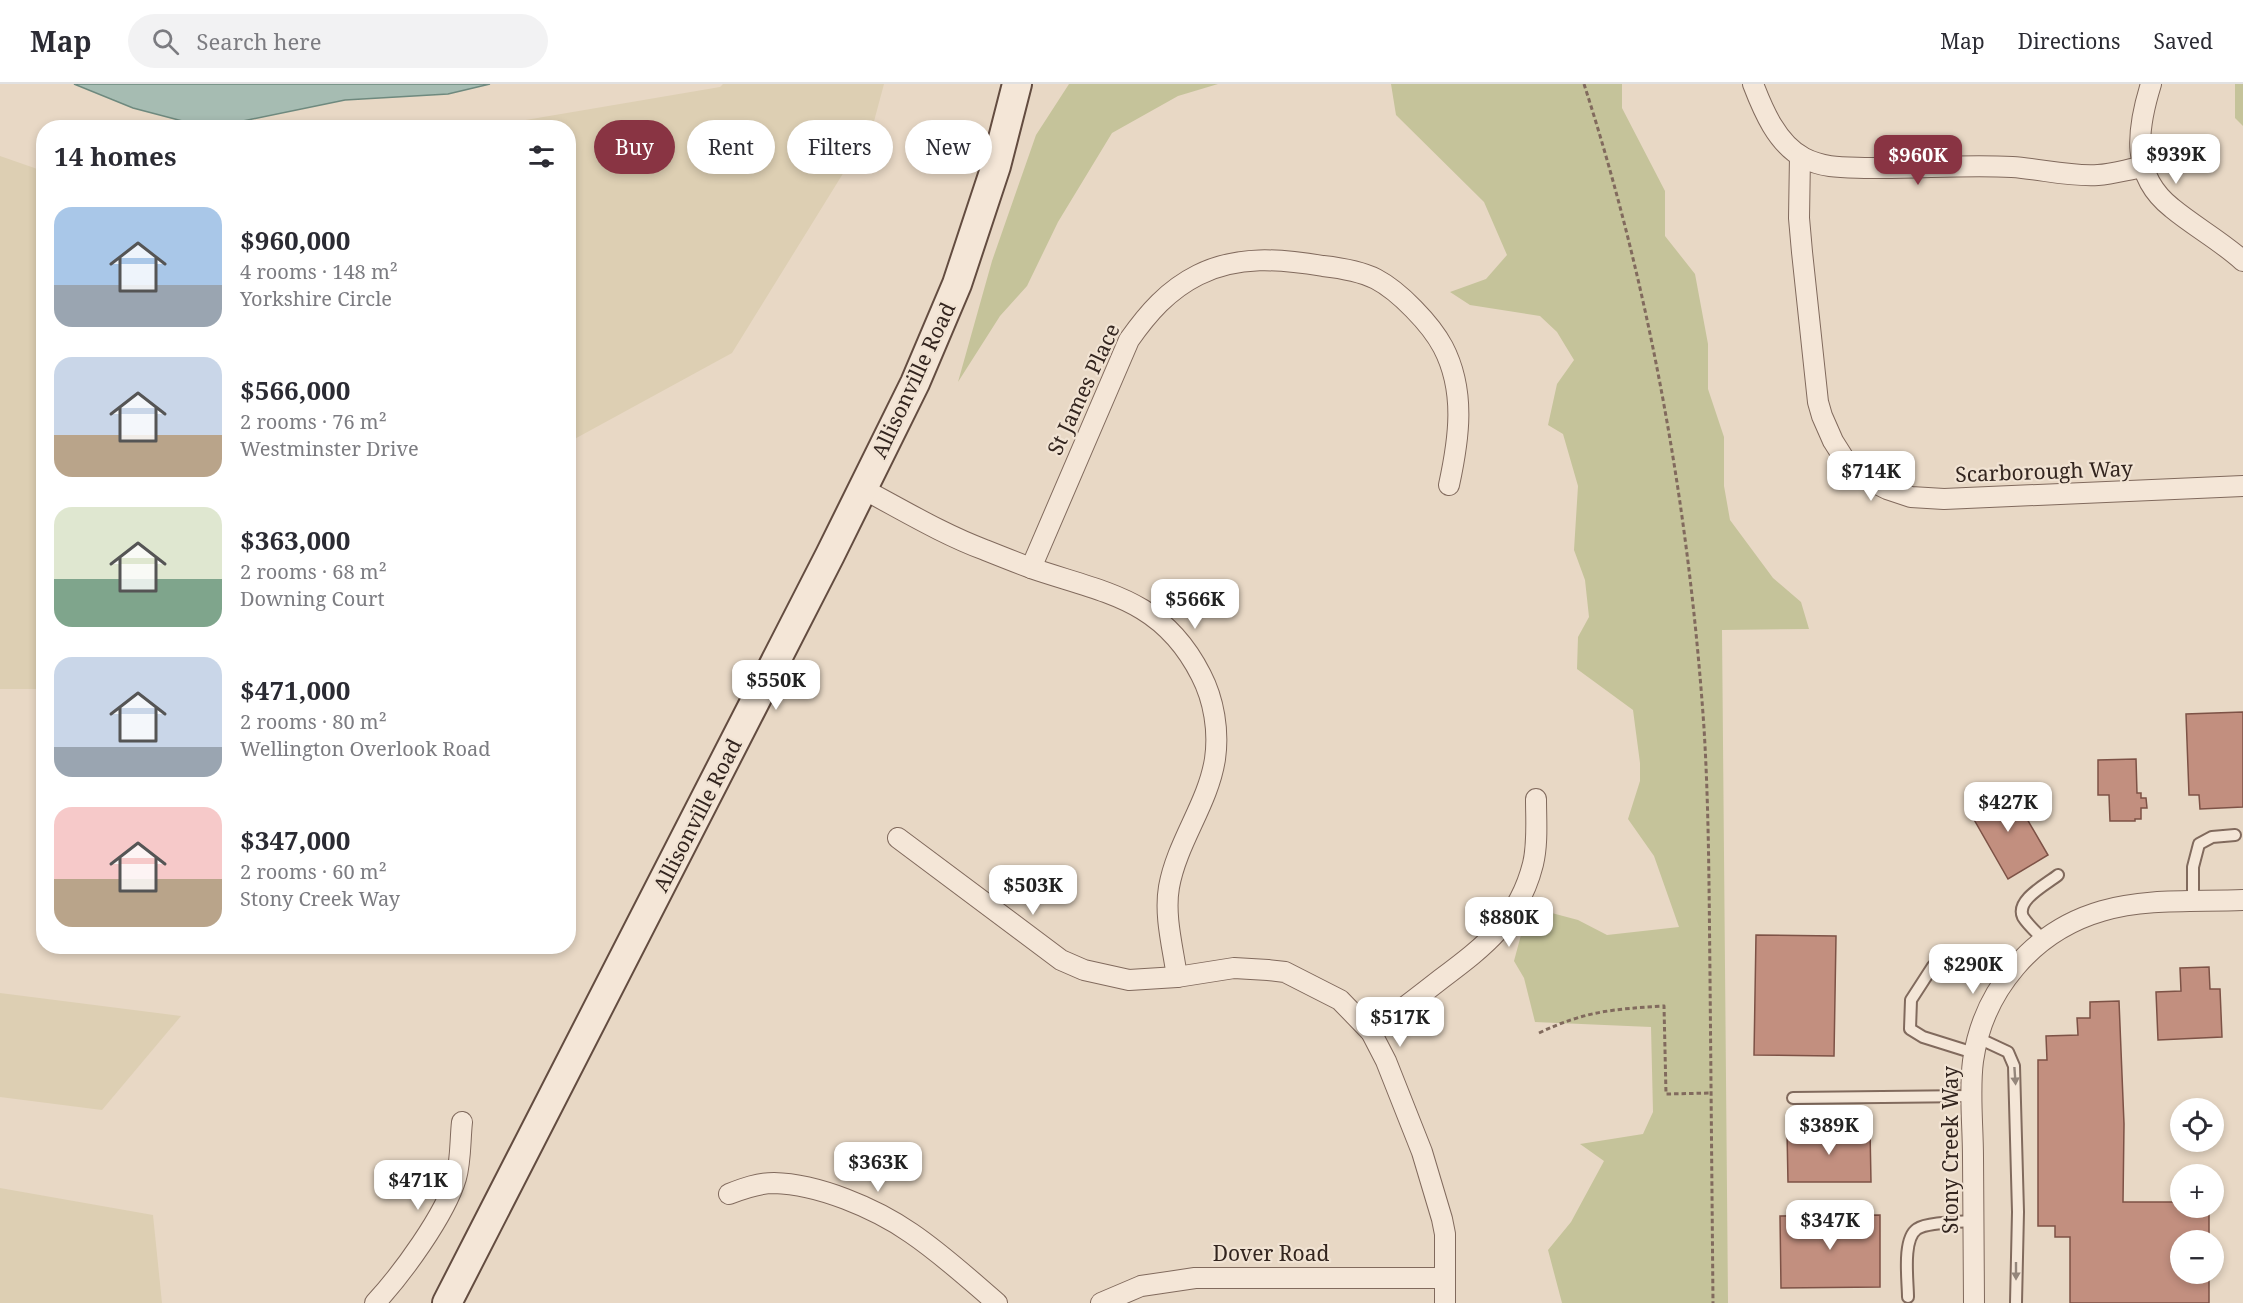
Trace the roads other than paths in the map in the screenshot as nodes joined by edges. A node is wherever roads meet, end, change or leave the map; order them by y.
1 (1017, 84) edge
2 (1753, 84) edge
3 (2151, 84) edge
4 (1800, 156) junction
5 (2143, 167) junction
6 (2243, 261) edge
7 (1449, 485) dead end
8 (2243, 486) edge
9 (863, 489) junction
10 (1031, 568) junction
11 (1536, 800) dead end
12 (2235, 835) dead end
13 (898, 838) dead end
14 (2058, 875) dead end
15 (2243, 900) edge
16 (2193, 902) junction
17 (2043, 939) junction
18 (1933, 966) dead end
19 (1177, 977) junction
20 (1371, 1032) junction
21 (1976, 1046) junction
22 (1972, 1096) junction
23 (1793, 1098) dead end
24 (462, 1122) dead end
25 (729, 1194) dead end
26 (1973, 1221) junction
27 (1444, 1278) junction
28 (1908, 1297) dead end
29 (375, 1303) edge
30 (447, 1303) edge
31 (997, 1303) edge
32 (1101, 1303) edge
33 (1445, 1303) edge
34 (1974, 1303) edge
35 (2016, 1303) edge

1 - 9 main road, Allisonville Road
2 - 4 street
3 - 5 street
4 - 5 street
4 - 8 street, Scarborough Way
5 - 6 street
7 - 10 street, St James Place
9 - 10 street
9 - 30 main road, Allisonville Road
10 - 19 street
11 - 20 street
12 - 16 lane
13 - 19 street
14 - 17 lane
15 - 16 street, Stony Creek Way
16 - 17 street, Stony Creek Way
17 - 21 street, Stony Creek Way
18 - 21 lane
19 - 20 street
20 - 27 street
21 - 22 street, Stony Creek Way
21 -> 35 lane
22 - 23 lane
22 - 26 street, Stony Creek Way
24 - 29 street
25 - 31 street
26 - 28 lane
26 - 34 street, Stony Creek Way
27 - 32 street, Dover Road
27 - 33 street

